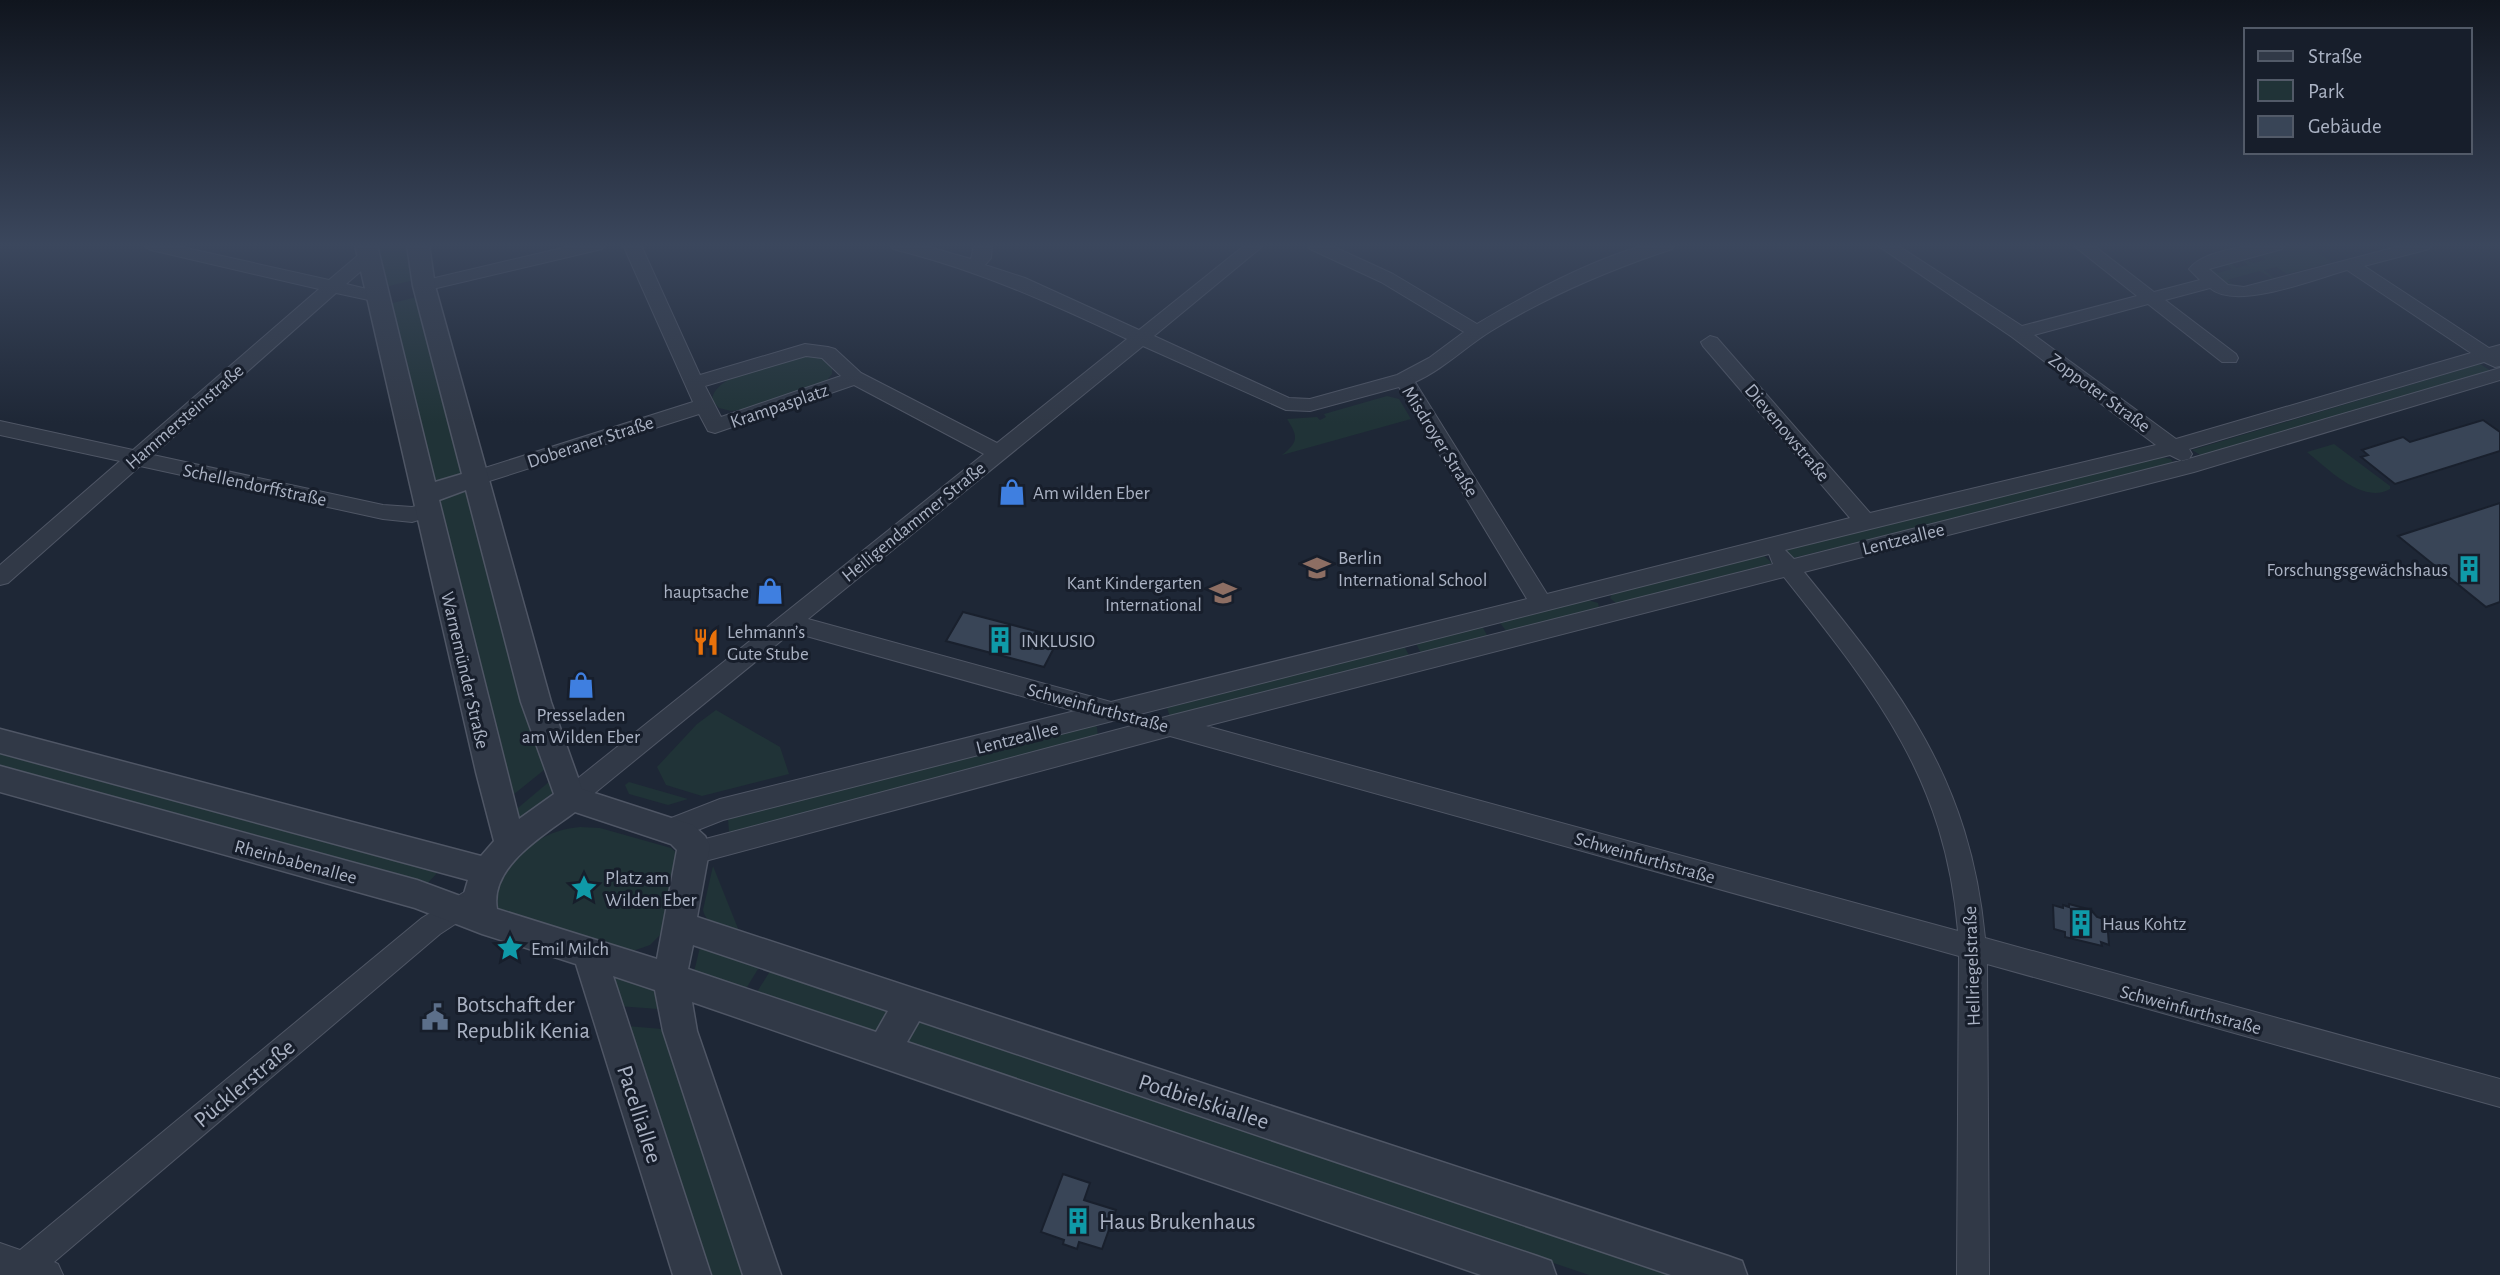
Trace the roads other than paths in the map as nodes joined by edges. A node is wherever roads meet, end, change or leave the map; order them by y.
1 (311, 304) edge
2 (380, 304) edge
3 (429, 304) edge
4 (659, 304) edge
5 (1069, 304) edge
6 (1180, 304) edge
7 (1431, 304) edge
8 (1527, 304) edge
9 (1976, 304) edge
10 (2127, 304) edge
11 (2160, 304) edge
12 (2413, 304) edge
13 (1477, 332) junction
14 (2019, 333) junction
15 (1140, 336) junction
16 (1710, 342) dead end
17 (2495, 357) edge
18 (2229, 358) dead end
19 (2500, 374) edge
20 (853, 377) junction
21 (1404, 379) junction
22 (694, 383) junction
23 (705, 405) junction
24 (0, 428) edge
25 (2174, 447) junction
26 (997, 452) junction
27 (137, 458) junction
28 (2194, 465) junction
29 (476, 478) junction
30 (426, 503) junction
31 (1865, 522) junction
32 (1771, 546) junction
33 (1788, 567) junction
34 (0, 577) edge
35 (1598, 590) junction
36 (1542, 604) junction
37 (1613, 613) junction
38 (1488, 618) junction
39 (789, 621) junction
40 (1500, 641) junction
41 (1114, 713) junction
42 (1169, 726) junction
43 (0, 741) edge
44 (0, 779) edge
45 (571, 798) junction
46 (670, 830) junction
47 (510, 845) junction
48 (694, 853) junction
49 (475, 899) junction
50 (680, 926) junction
51 (1974, 949) junction
52 (589, 953) junction
53 (670, 978) junction
54 (910, 1004) junction
55 (884, 1051) junction
56 (2500, 1093) edge
57 (21, 1269) edge
58 (692, 1275) edge
59 (762, 1275) edge
60 (1537, 1275) edge
61 (1728, 1275) edge
62 (1973, 1275) edge

1 - 27 street, Hammersteinstraße
2 - 30 street, Warnemünder Straße
3 - 29 street
4 - 22 street
5 - 15 street, Misdroyer Straße
6 - 15 street, Heiligendammer Straße
7 - 13 street
8 - 13 street
9 - 14 street, Zoppoter Straße
10 - 14 street
11 - 18 street
12 - 17 street
13 - 21 street
14 - 25 street, Zoppoter Straße
15 - 21 street, Misdroyer Straße
15 - 26 street, Heiligendammer Straße
16 - 31 street, Dievenowstraße
17 - 25 street, Lentzeallee
19 - 28 street, Lentzeallee
20 - 22 street, Krampasplatz
20 - 23 street, Krampasplatz
20 - 26 street
21 - 36 street, Misdroyer Straße
22 - 23 street, Krampasplatz
23 - 29 street, Doberaner Straße
24 - 27 street, Schellendorffstraße
25 - 28 street
25 - 31 street, Lentzeallee
26 - 39 street, Heiligendammer Straße
27 - 30 street, Schellendorffstraße
27 - 34 street, Hammersteinstraße
28 - 33 street, Lentzeallee
29 - 30 street
29 - 45 street
30 - 47 street, Warnemünder Straße
31 - 32 street, Lentzeallee
32 - 33 street, Hellriegelstraße
32 - 35 street, Lentzeallee
33 - 37 street, Lentzeallee
33 - 51 street, Hellriegelstraße
35 - 36 street, Lentzeallee
35 - 37 street
36 - 38 street, Lentzeallee
37 - 40 street, Lentzeallee
38 - 40 street
38 - 41 street, Lentzeallee
39 - 41 street, Schweinfurthstraße
39 - 45 street, Heiligendammer Straße
40 - 42 street, Lentzeallee
41 - 42 street, Schweinfurthstraße
41 - 46 street, Lentzeallee
42 - 48 street, Lentzeallee
42 - 51 street, Schweinfurthstraße
43 - 49 street, Rheinbabenallee
44 - 49 street, Rheinbabenallee
45 - 46 street
45 - 47 street
46 - 48 street
47 - 49 street
48 - 50 street
49 - 52 street, Rheinbabenallee
49 - 57 street, Pücklerstraße
50 - 53 street
50 - 54 street, Podbielskiallee
51 - 56 street, Schweinfurthstraße
51 - 62 street, Hellriegelstraße
52 - 53 street
52 - 58 street, Pacelliallee
53 - 55 street
53 - 59 street
54 - 55 street
54 - 61 street, Podbielskiallee
55 - 60 street

